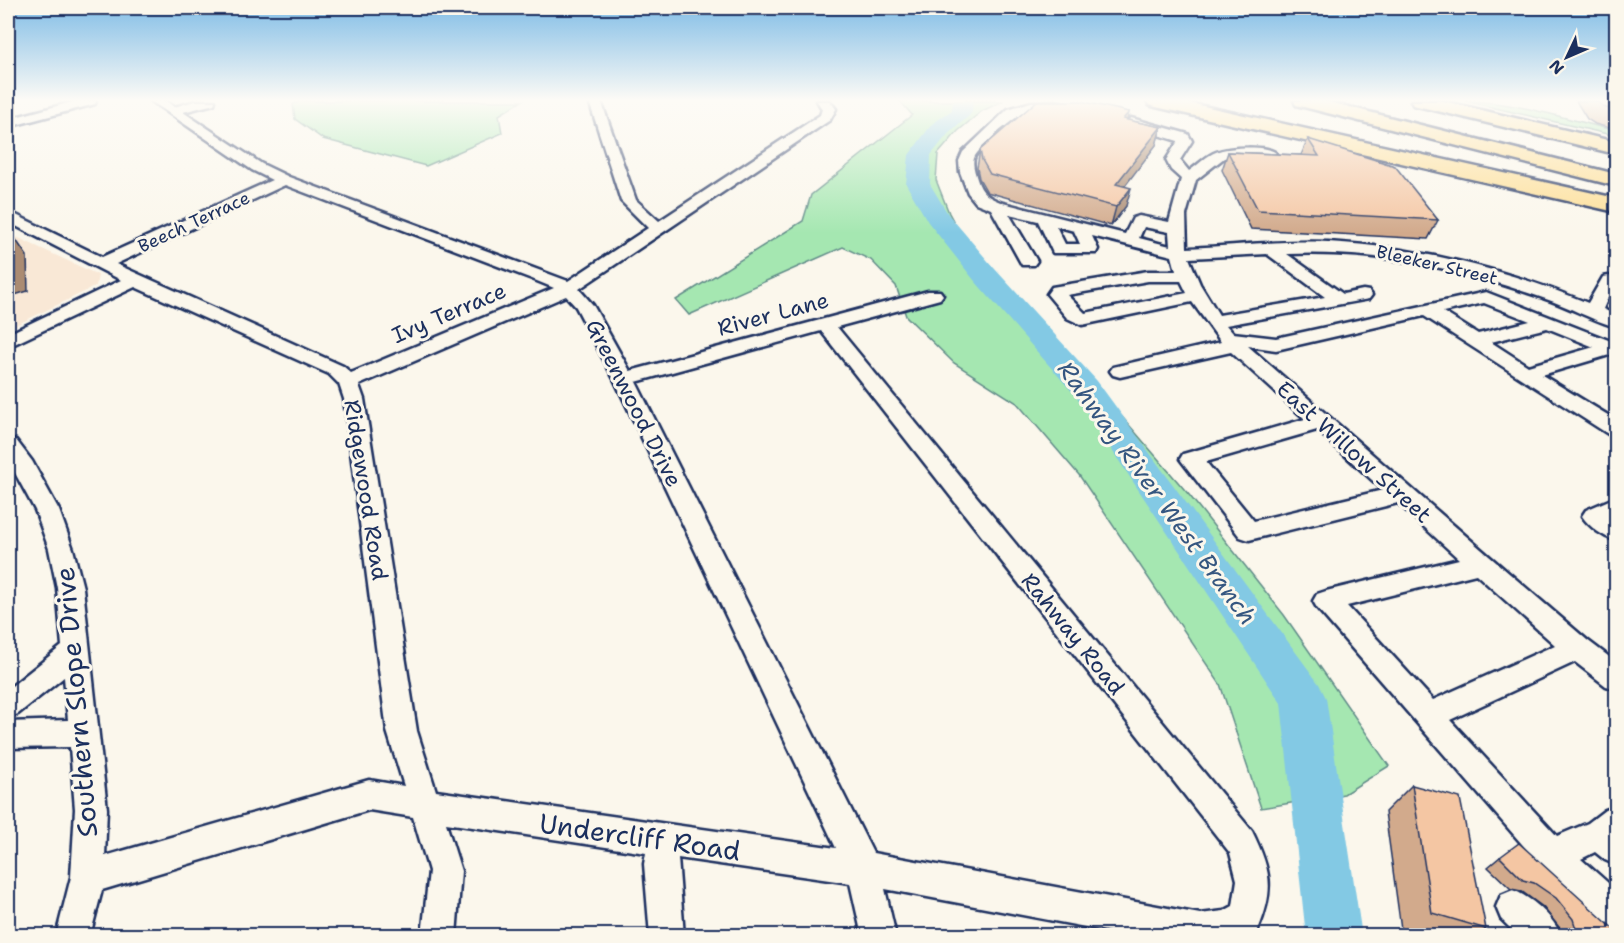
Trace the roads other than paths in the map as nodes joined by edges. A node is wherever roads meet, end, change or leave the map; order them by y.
1 (224, 145) edge
2 (610, 145) edge
3 (783, 145) edge
4 (978, 145) edge
5 (1182, 145) edge
6 (1351, 145) edge
7 (1478, 145) edge
8 (1551, 145) edge
9 (1269, 153) edge
10 (1617, 161) edge
11 (1189, 178) junction
12 (284, 180) junction
13 (1617, 180) edge
14 (1617, 205) edge
15 (997, 206) junction
16 (8, 216) edge
17 (1044, 218) junction
18 (1081, 228) junction
19 (659, 229) junction
20 (1177, 229) junction
21 (1130, 240) junction
22 (1270, 249) junction
23 (1179, 253) junction
24 (1028, 261) dead end
25 (103, 263) junction
26 (1188, 276) junction
27 (135, 280) junction
28 (569, 288) junction
29 (1610, 288) edge
30 (934, 295) dead end
31 (1363, 295) dead end
32 (1197, 296) junction
33 (1340, 300) junction
34 (1427, 310) junction
35 (1593, 310) junction
36 (1617, 321) edge
37 (1548, 322) junction
38 (825, 324) junction
39 (1225, 335) junction
40 (8, 341) edge
41 (1474, 341) junction
42 (1615, 348) edge
43 (1120, 371) dead end
44 (1525, 373) junction
45 (624, 379) junction
46 (348, 382) junction
47 (1321, 422) junction
48 (1617, 429) edge
49 (8, 445) edge
50 (1401, 494) junction
51 (1617, 505) edge
52 (1617, 532) edge
53 (1479, 564) junction
54 (1577, 648) junction
55 (76, 650) junction
56 (1617, 678) edge
57 (8, 705) edge
58 (1428, 716) junction
59 (82, 734) junction
60 (8, 735) edge
61 (424, 804) junction
62 (1611, 835) edge
63 (665, 840) junction
64 (1552, 855) junction
65 (863, 868) junction
66 (88, 878) junction
67 (1513, 908) dead end
68 (1617, 912) edge
69 (1200, 931) joint
70 (73, 936) edge
71 (439, 936) edge
72 (667, 936) edge
73 (879, 936) edge
74 (1544, 936) edge

1 - 12 street, Greenwood Drive
2 - 19 street
3 - 19 street, Ivy Terrace
4 - 15 street
5 - 11 street
6 - 14 highway
7 - 13 highway
8 - 10 highway
9 - 11 street
11 - 20 street, East Willow Street
12 - 25 street, Beech Terrace
12 - 28 street, Greenwood Drive
15 - 17 street, Bleeker Street
15 - 24 street
16 - 25 street, Ridgewood Road
17 - 18 street, Bleeker Street
17 - 18 street
18 - 21 street, Bleeker Street
19 - 28 street, Ivy Terrace
20 - 21 street
20 - 23 street, East Willow Street
21 - 23 street, Bleeker Street
22 - 23 street, Bleeker Street
22 - 33 street
22 - 35 street, Bleeker Street
23 - 26 street, East Willow Street
25 - 27 street, Ridgewood Road
26 - 32 street, East Willow Street
26 - 32 street
27 - 40 street, Beech Terrace
27 - 46 street, Ridgewood Road
28 - 45 street, Greenwood Drive
28 - 46 street, Ivy Terrace
29 - 35 street
30 - 38 street, River Lane
31 - 33 street
32 - 39 street, East Willow Street
33 - 39 street
34 - 37 street
34 - 39 street
34 - 41 street
35 - 36 street, Bleeker Street
37 - 41 street
37 - 42 street
38 - 45 street, River Lane
38 - 69 street, Rahway Road
39 - 43 street
39 - 47 street, East Willow Street
41 - 44 street
42 - 44 street
44 - 48 street
45 - 65 street, Greenwood Drive
46 - 61 street, Ridgewood Road
47 - 50 street, East Willow Street
47 - 50 street
49 - 55 street, Southern Slope Drive
50 - 53 street, East Willow Street
51 - 52 street
53 - 54 street, East Willow Street
53 - 58 street
54 - 56 street, East Willow Street
54 - 58 street
55 - 57 street
55 - 59 street, Southern Slope Drive
58 - 64 street
59 - 60 street
59 - 66 street, Southern Slope Drive
61 - 63 street, Undercliff Road
61 - 66 street, Undercliff Road
61 - 71 street, Ridgewood Road
62 - 64 street
63 - 65 street, Undercliff Road
63 - 72 street
64 - 68 street
65 - 69 street, Undercliff Road
65 - 73 street, Greenwood Drive
66 - 70 street, Southern Slope Drive
67 - 74 street

